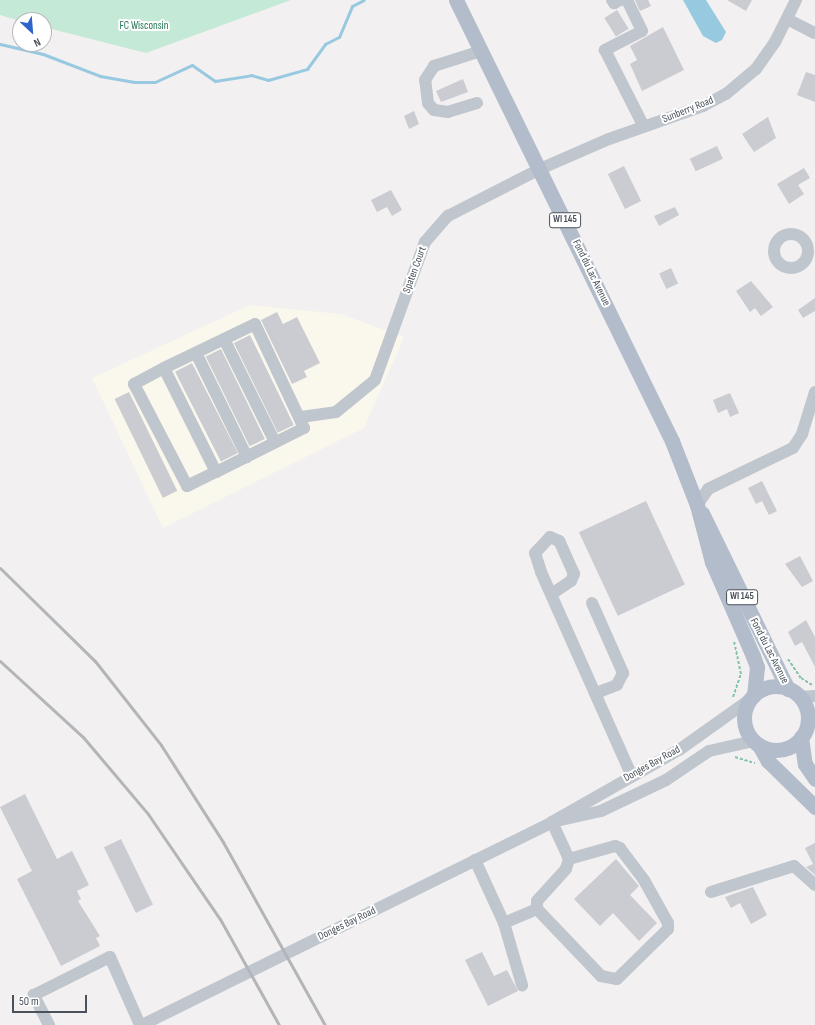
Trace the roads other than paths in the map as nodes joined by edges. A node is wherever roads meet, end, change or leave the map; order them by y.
1 (456, 0) edge
2 (612, 0) edge
3 (620, 0) edge
4 (627, 0) edge
5 (796, 0) edge
6 (786, 19) junction
7 (815, 33) edge
8 (482, 51) junction
9 (477, 103) dead end
10 (644, 127) junction
11 (540, 170) junction
12 (224, 339) junction
13 (196, 353) junction
14 (164, 368) junction
15 (815, 392) edge
16 (301, 417) junction
17 (275, 442) junction
18 (247, 456) junction
19 (216, 472) junction
20 (697, 505) junction
21 (553, 593) dead end
22 (592, 603) dead end
23 (596, 693) junction
24 (801, 694) edge
25 (751, 698) junction
26 (808, 727) edge
27 (756, 743) junction
28 (632, 776) junction
29 (815, 779) edge
30 (815, 807) edge
31 (552, 822) junction
32 (569, 859) junction
33 (475, 860) junction
34 (815, 885) edge
35 (711, 892) dead end
36 (536, 909) junction
37 (504, 923) junction
38 (522, 985) dead end
39 (49, 1025) edge
40 (141, 1025) edge

1 - 8 main road, Fond du Lac Avenue / WI 145
2 - 3 street
4 - 10 street
5 - 6 street, Sunberry Road
6 - 7 street
6 - 10 street, Sunberry Road
8 - 9 street
8 - 11 main road, Fond du Lac Avenue / WI 145
10 - 11 street, Sunberry Road
11 - 16 street, Spaten Court
11 - 20 main road, Fond du Lac Avenue / WI 145
12 - 13 street
12 - 16 street
12 - 17 street
13 - 14 street
13 - 18 street
14 - 19 street
14 - 19 street
15 - 20 street
16 - 17 street
17 - 18 street
18 - 19 street
20 - 24 main road, Fond du Lac Avenue / WI 145
20 - 25 main road, Fond du Lac Avenue / WI 145
21 - 23 street
22 - 23 street
23 - 28 street
24 - 25 main road
24 - 26 main road, WI 145
25 - 27 main road, WI 145
25 - 28 street, Donges Bay Road
26 - 27 main road
26 - 29 main road, WI 145
27 - 30 main road, WI 145
27 - 31 street, Donges Bay Road
28 - 31 street, Donges Bay Road
31 - 32 street
31 - 33 street, Donges Bay Road
32 - 36 street
32 - 36 street
33 - 37 street
33 - 40 street, Donges Bay Road
34 - 35 street
36 - 37 street
37 - 38 street
39 - 40 street

